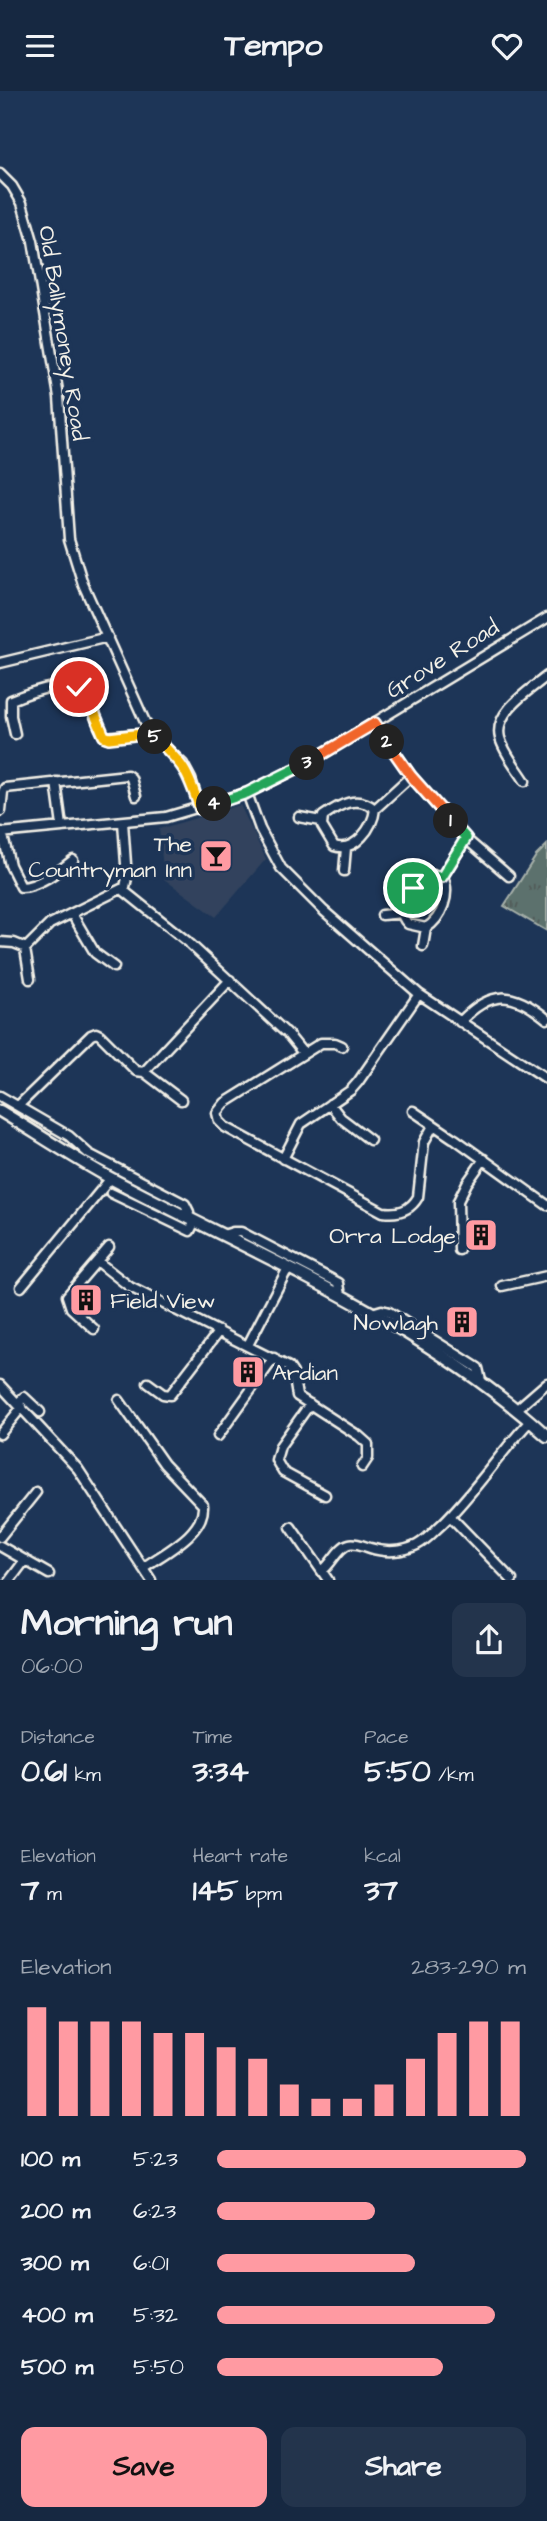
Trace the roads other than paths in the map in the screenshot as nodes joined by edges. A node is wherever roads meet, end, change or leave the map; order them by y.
1 (0, 174) edge
2 (547, 618) edge
3 (108, 637) junction
4 (0, 663) edge
5 (547, 675) edge
6 (375, 723) junction
7 (150, 733) junction
8 (15, 734) dead end
9 (411, 776) junction
10 (525, 781) dead end
11 (57, 782) junction
12 (247, 793) junction
13 (136, 796) dead end
14 (200, 809) junction
15 (375, 809) junction
16 (1, 811) edge
17 (299, 817) dead end
18 (321, 821) junction
19 (123, 822) junction
20 (62, 826) junction
21 (1, 832) edge
22 (466, 838) junction
23 (346, 848) junction
24 (73, 860) dead end
25 (10, 865) junction
26 (0, 869) edge
27 (344, 871) dead end
28 (509, 876) dead end
29 (442, 877) junction
30 (123, 890) junction
31 (402, 913) junction
32 (72, 914) junction
33 (382, 915) dead end
34 (426, 927) junction
35 (0, 941) edge
36 (423, 946) dead end
37 (26, 948) junction
38 (114, 967) dead end
39 (30, 979) dead end
40 (230, 980) junction
41 (419, 994) junction
42 (547, 1019) edge
43 (460, 1022) junction
44 (342, 1046) dead end
45 (303, 1053) junction
46 (144, 1072) junction
47 (547, 1079) edge
48 (0, 1096) edge
49 (181, 1100) dead end
50 (330, 1104) junction
51 (18, 1106) junction
52 (0, 1111) edge
53 (413, 1111) dead end
54 (433, 1126) junction
55 (69, 1136) junction
56 (370, 1140) dead end
57 (62, 1149) junction
58 (283, 1159) junction
59 (484, 1159) junction
60 (111, 1178) junction
61 (111, 1193) dead end
62 (547, 1205) edge
63 (191, 1219) junction
64 (223, 1235) junction
65 (109, 1247) dead end
66 (459, 1250) dead end
67 (97, 1261) junction
68 (288, 1268) junction
69 (547, 1276) edge
70 (502, 1286) dead end
71 (21, 1287) dead end
72 (341, 1296) junction
73 (94, 1329) dead end
74 (219, 1331) junction
75 (248, 1345) junction
76 (274, 1358) junction
77 (148, 1383) dead end
78 (547, 1383) edge
79 (0, 1385) edge
80 (119, 1400) dead end
81 (310, 1404) junction
82 (20, 1405) junction
83 (517, 1409) junction
84 (40, 1412) dead end
85 (530, 1420) junction
86 (0, 1434) edge
87 (218, 1436) dead end
88 (547, 1436) edge
89 (362, 1467) dead end
90 (36, 1492) dead end
91 (325, 1495) dead end
92 (450, 1516) junction
93 (291, 1527) dead end
94 (0, 1537) edge
95 (0, 1546) edge
96 (24, 1560) junction
97 (322, 1571) junction
98 (50, 1574) dead end
99 (147, 1574) edge
100 (10, 1580) edge
101 (139, 1580) edge
102 (328, 1580) edge
103 (512, 1580) edge

1 - 3 street, Old Ballymoney Road
2 - 6 street, Grove Road
3 - 4 street
3 - 7 street, Old Ballymoney Road
5 - 10 street
6 - 9 street
6 - 12 street, Grove Road
7 - 8 street
7 - 14 street, Old Ballymoney Road
9 - 15 street
9 - 22 street
11 - 13 street
11 - 16 street
11 - 20 street
12 - 14 street, Grove Road
12 - 41 street
14 - 19 street, Grove Road
15 - 18 street
15 - 23 street
17 - 18 street
18 - 23 street
19 - 20 street, Grove Road
19 - 30 street
20 - 21 street, Grove Road
21 - 25 street
22 - 28 street
22 - 29 street
23 - 27 street
24 - 25 street
25 - 26 street
29 - 31 street
29 - 34 street
30 - 32 street
30 - 40 street
31 - 33 street
31 - 34 street
32 - 37 street
32 - 38 street
34 - 36 street
35 - 37 street
37 - 39 street
40 - 45 street
40 - 46 street
41 - 43 street
41 - 50 street
42 - 43 street
43 - 47 street
44 - 45 street
45 - 58 street
46 - 49 street
46 - 51 street
48 - 51 street
50 - 56 street
50 - 58 street
51 - 55 street
52 - 57 main road
53 - 54 street
54 - 58 street
54 - 59 street
55 - 57 street
55 - 63 street
57 - 60 main road
59 - 62 street
59 - 66 street
60 - 63 main road
60 - 71 street
61 - 63 street
63 - 64 main road
64 - 68 main road
64 - 72 street
65 - 67 street
67 - 73 street
67 - 74 street
68 - 72 main road
68 - 75 street
69 - 70 street
72 - 83 main road
74 - 75 street
74 - 77 street
75 - 76 street
76 - 81 street
76 - 87 street
78 - 83 street
79 - 82 street
80 - 99 street
81 - 89 street
81 - 91 street
82 - 84 street
82 - 86 street
82 - 99 street
83 - 85 main road
85 - 88 main road
85 - 92 street
90 - 94 street
92 - 97 street
92 - 103 street
93 - 97 street
95 - 96 street
96 - 98 street
96 - 100 street
97 - 102 street
99 - 101 street

